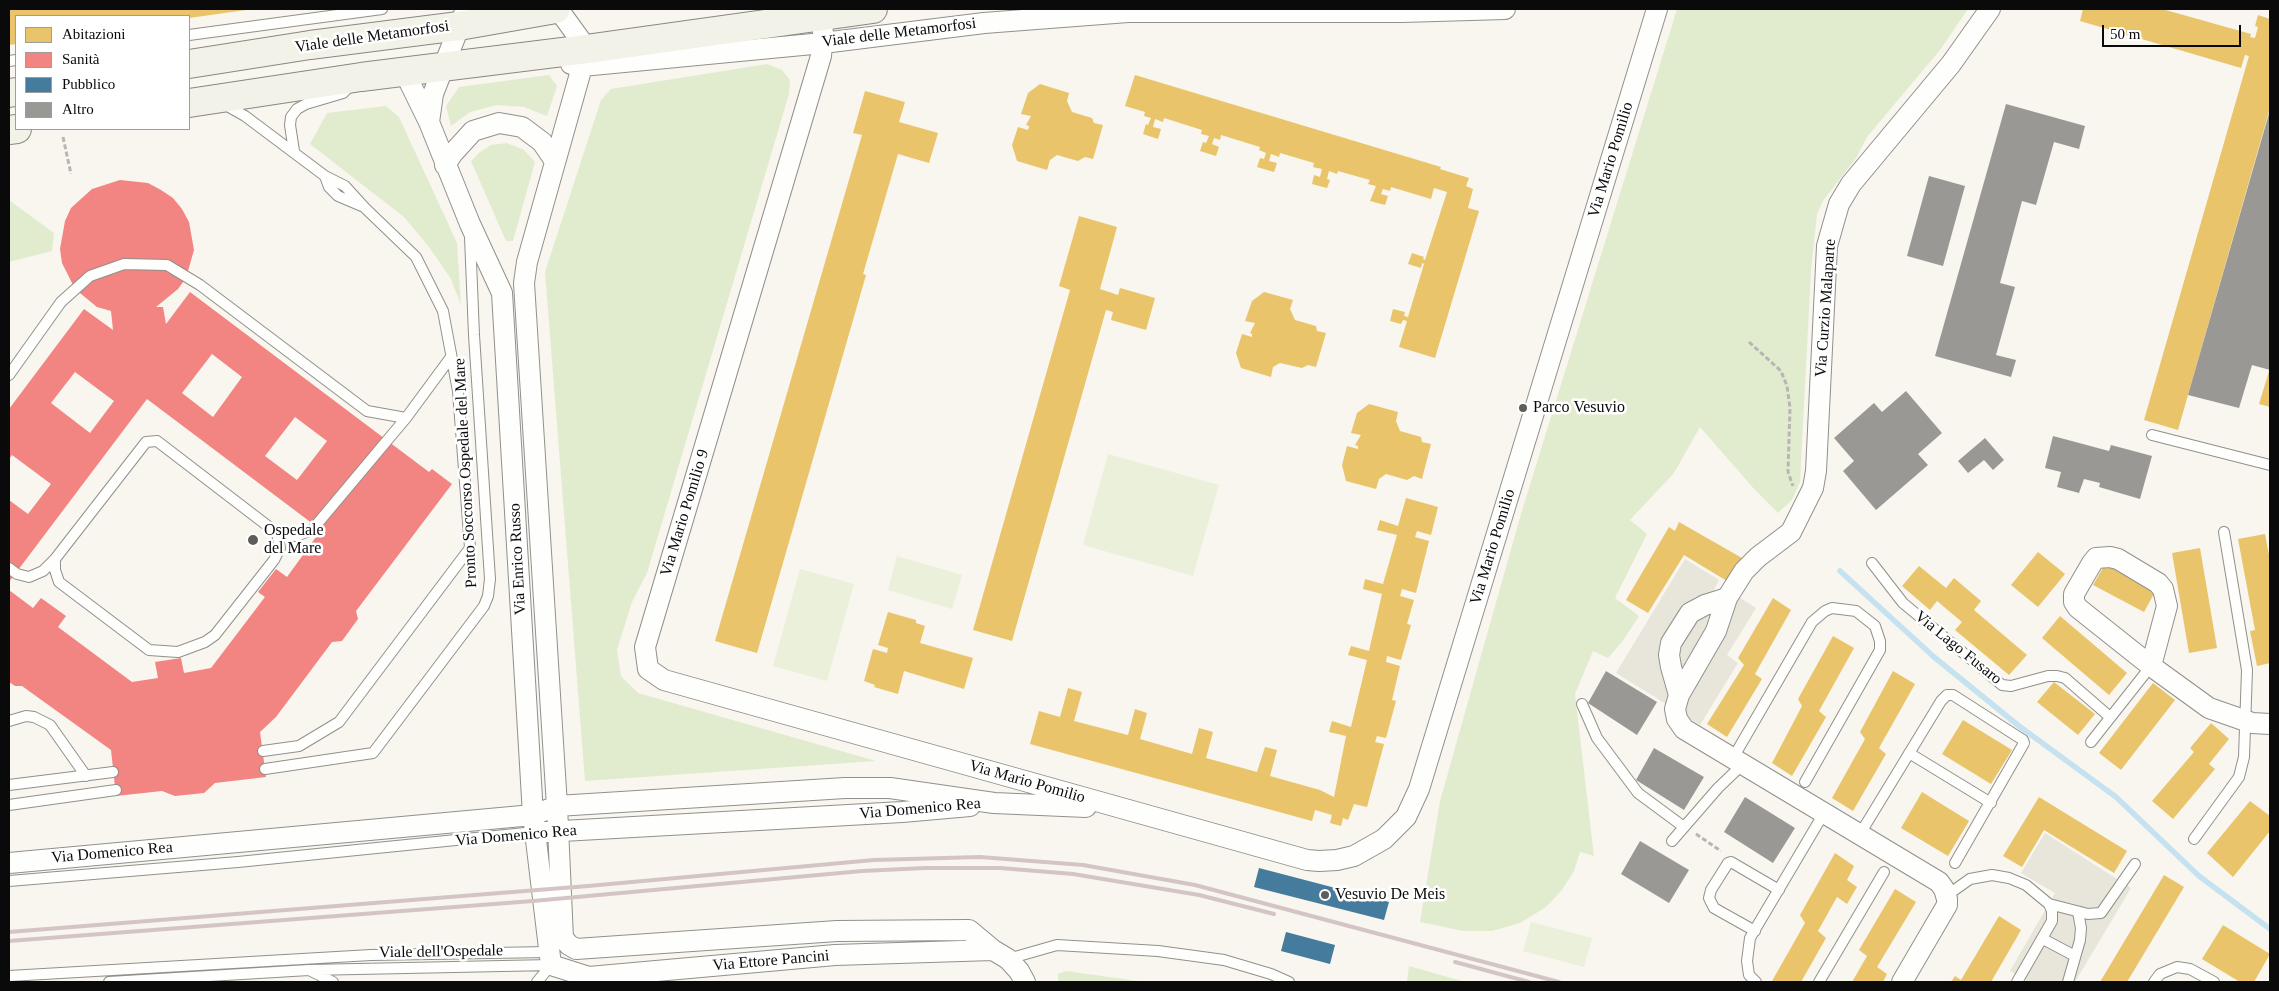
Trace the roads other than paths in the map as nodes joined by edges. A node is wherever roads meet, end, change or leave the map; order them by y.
1 (382, 9) edge
2 (557, 9) edge
3 (873, 9) edge
4 (1506, 9) edge
5 (1657, 9) edge
6 (1990, 9) edge
7 (821, 16) junction
8 (462, 17) edge
9 (190, 36) edge
10 (823, 43) junction
11 (584, 58) junction
12 (190, 64) edge
13 (445, 66) junction
14 (404, 71) junction
15 (360, 76) junction
16 (202, 101) edge
17 (429, 122) junction
18 (294, 151) junction
19 (555, 161) junction
20 (445, 166) junction
21 (470, 224) junction
22 (451, 357) junction
23 (9, 375) edge
24 (406, 418) junction
25 (2152, 435) dead end
26 (2270, 465) edge
27 (2224, 532) dead end
28 (277, 533) junction
29 (55, 558) junction
30 (1872, 563) dead end
31 (9, 568) edge
32 (1727, 598) junction
33 (2151, 666) junction
34 (1679, 695) junction
35 (1582, 704) dead end
36 (2110, 717) junction
37 (9, 721) edge
38 (2246, 721) junction
39 (2270, 724) edge
40 (2091, 742) dead end
41 (263, 751) dead end
42 (1909, 753) junction
43 (1738, 761) junction
44 (961, 763) junction
45 (265, 769) dead end
46 (113, 772) dead end
47 (86, 776) junction
48 (1804, 782) dead end
49 (9, 785) edge
50 (116, 790) dead end
51 (994, 803) junction
52 (1991, 803) junction
53 (9, 805) edge
54 (557, 806) junction
55 (1824, 813) junction
56 (1148, 816) junction
57 (534, 824) junction
58 (1684, 827) junction
59 (558, 832) junction
60 (1860, 834) junction
61 (2194, 839) dead end
62 (1672, 841) dead end
63 (1955, 863) dead end
64 (9, 864) edge
65 (2135, 864) dead end
66 (1884, 872) dead end
67 (9, 880) edge
68 (1779, 890) junction
69 (1946, 896) junction
70 (2049, 904) junction
71 (2078, 912) junction
72 (1755, 931) junction
73 (2043, 938) junction
74 (576, 948) joint
75 (1000, 954) junction
76 (2075, 956) junction
77 (550, 958) junction
78 (309, 970) junction
79 (9, 976) edge
80 (109, 982) edge
81 (333, 982) edge
82 (537, 982) edge
83 (1024, 982) edge
84 (1289, 982) edge
85 (1756, 982) edge
86 (1819, 982) edge
87 (1902, 982) edge
88 (2017, 982) edge
89 (2068, 982) edge
90 (2154, 982) edge
91 (2214, 982) edge

1 - 9 lane
2 - 8 street, Viale delle Metamorfosi
2 - 11 street
3 - 7 street, Viale delle Metamorfosi
4 - 10 street, Viale delle Metamorfosi
5 - 56 street, Via Mario Pomilio
6 - 32 street, Via Curzio Malaparte
7 - 10 street
7 - 11 street, Viale delle Metamorfosi
8 - 12 street, Viale delle Metamorfosi
8 - 13 street, Via Enrico Russo
10 - 11 street, Viale delle Metamorfosi
10 - 44 street, Via Mario Pomilio 9
11 - 13 street, Viale delle Metamorfosi
11 - 19 street, Via Enrico Russo
13 - 14 street, Viale delle Metamorfosi
13 - 17 street, Via Enrico Russo
14 - 15 street, Viale delle Metamorfosi
14 - 17 street, Via Enrico Russo
15 - 16 street, Viale delle Metamorfosi
15 - 18 lane
16 - 18 lane
17 - 20 street, Via Enrico Russo
18 - 22 lane
19 - 20 street
19 - 54 street, Via Enrico Russo
20 - 21 street, Via Enrico Russo
21 - 45 lane, Pronto Soccorso Ospedale del Mare
21 - 57 street, Via Enrico Russo
22 - 24 lane
22 - 41 lane
23 - 24 lane
24 - 28 lane
25 - 26 lane
27 - 38 lane
28 - 29 lane
28 - 29 lane
29 - 31 lane
30 - 36 lane, Via Lago Fusaro
32 - 34 street, Via Curzio Malaparte
32 - 34 street
33 - 33 street
33 - 36 lane
33 - 38 street
34 - 43 street
35 - 58 lane
36 - 40 lane
37 - 47 lane
38 - 39 street
38 - 61 lane
42 - 52 lane
42 - 52 lane
42 - 60 lane
43 - 48 lane
43 - 55 street
43 - 58 lane
44 - 51 street, Via Mario Pomilio
44 - 56 street, Via Mario Pomilio
46 - 47 lane
47 - 49 lane
50 - 53 lane
51 - 54 street, Via Domenico Rea
51 - 56 street, Via Mario Pomilio
51 - 59 street, Via Domenico Rea
52 - 63 lane
54 - 57 street, Via Domenico Rea
54 - 59 street, Via Enrico Russo
55 - 60 street
55 - 68 lane
57 - 59 street, Via Domenico Rea
57 - 64 street, Via Domenico Rea
57 - 67 lane, Via Domenico Rea
57 - 77 street, Via Enrico Russo
58 - 62 lane
59 - 74 street, Via Enrico Russo
60 - 69 street
65 - 71 lane
66 - 86 lane
68 - 72 lane
68 - 72 lane
69 - 70 lane
69 - 87 street
70 - 71 lane
70 - 73 lane
71 - 76 lane
72 - 85 lane
73 - 76 lane
73 - 88 lane
74 - 75 street, Via Ettore Pancini
75 - 77 street, Via Ettore Pancini
75 - 83 street
75 - 84 lane
76 - 89 lane
77 - 78 lane, Viale dell'Ospedale
77 - 79 lane
77 - 82 lane
78 - 80 lane, Viale dell'Ospedale
78 - 81 lane, Viale dell'Ospedale
90 - 91 lane

